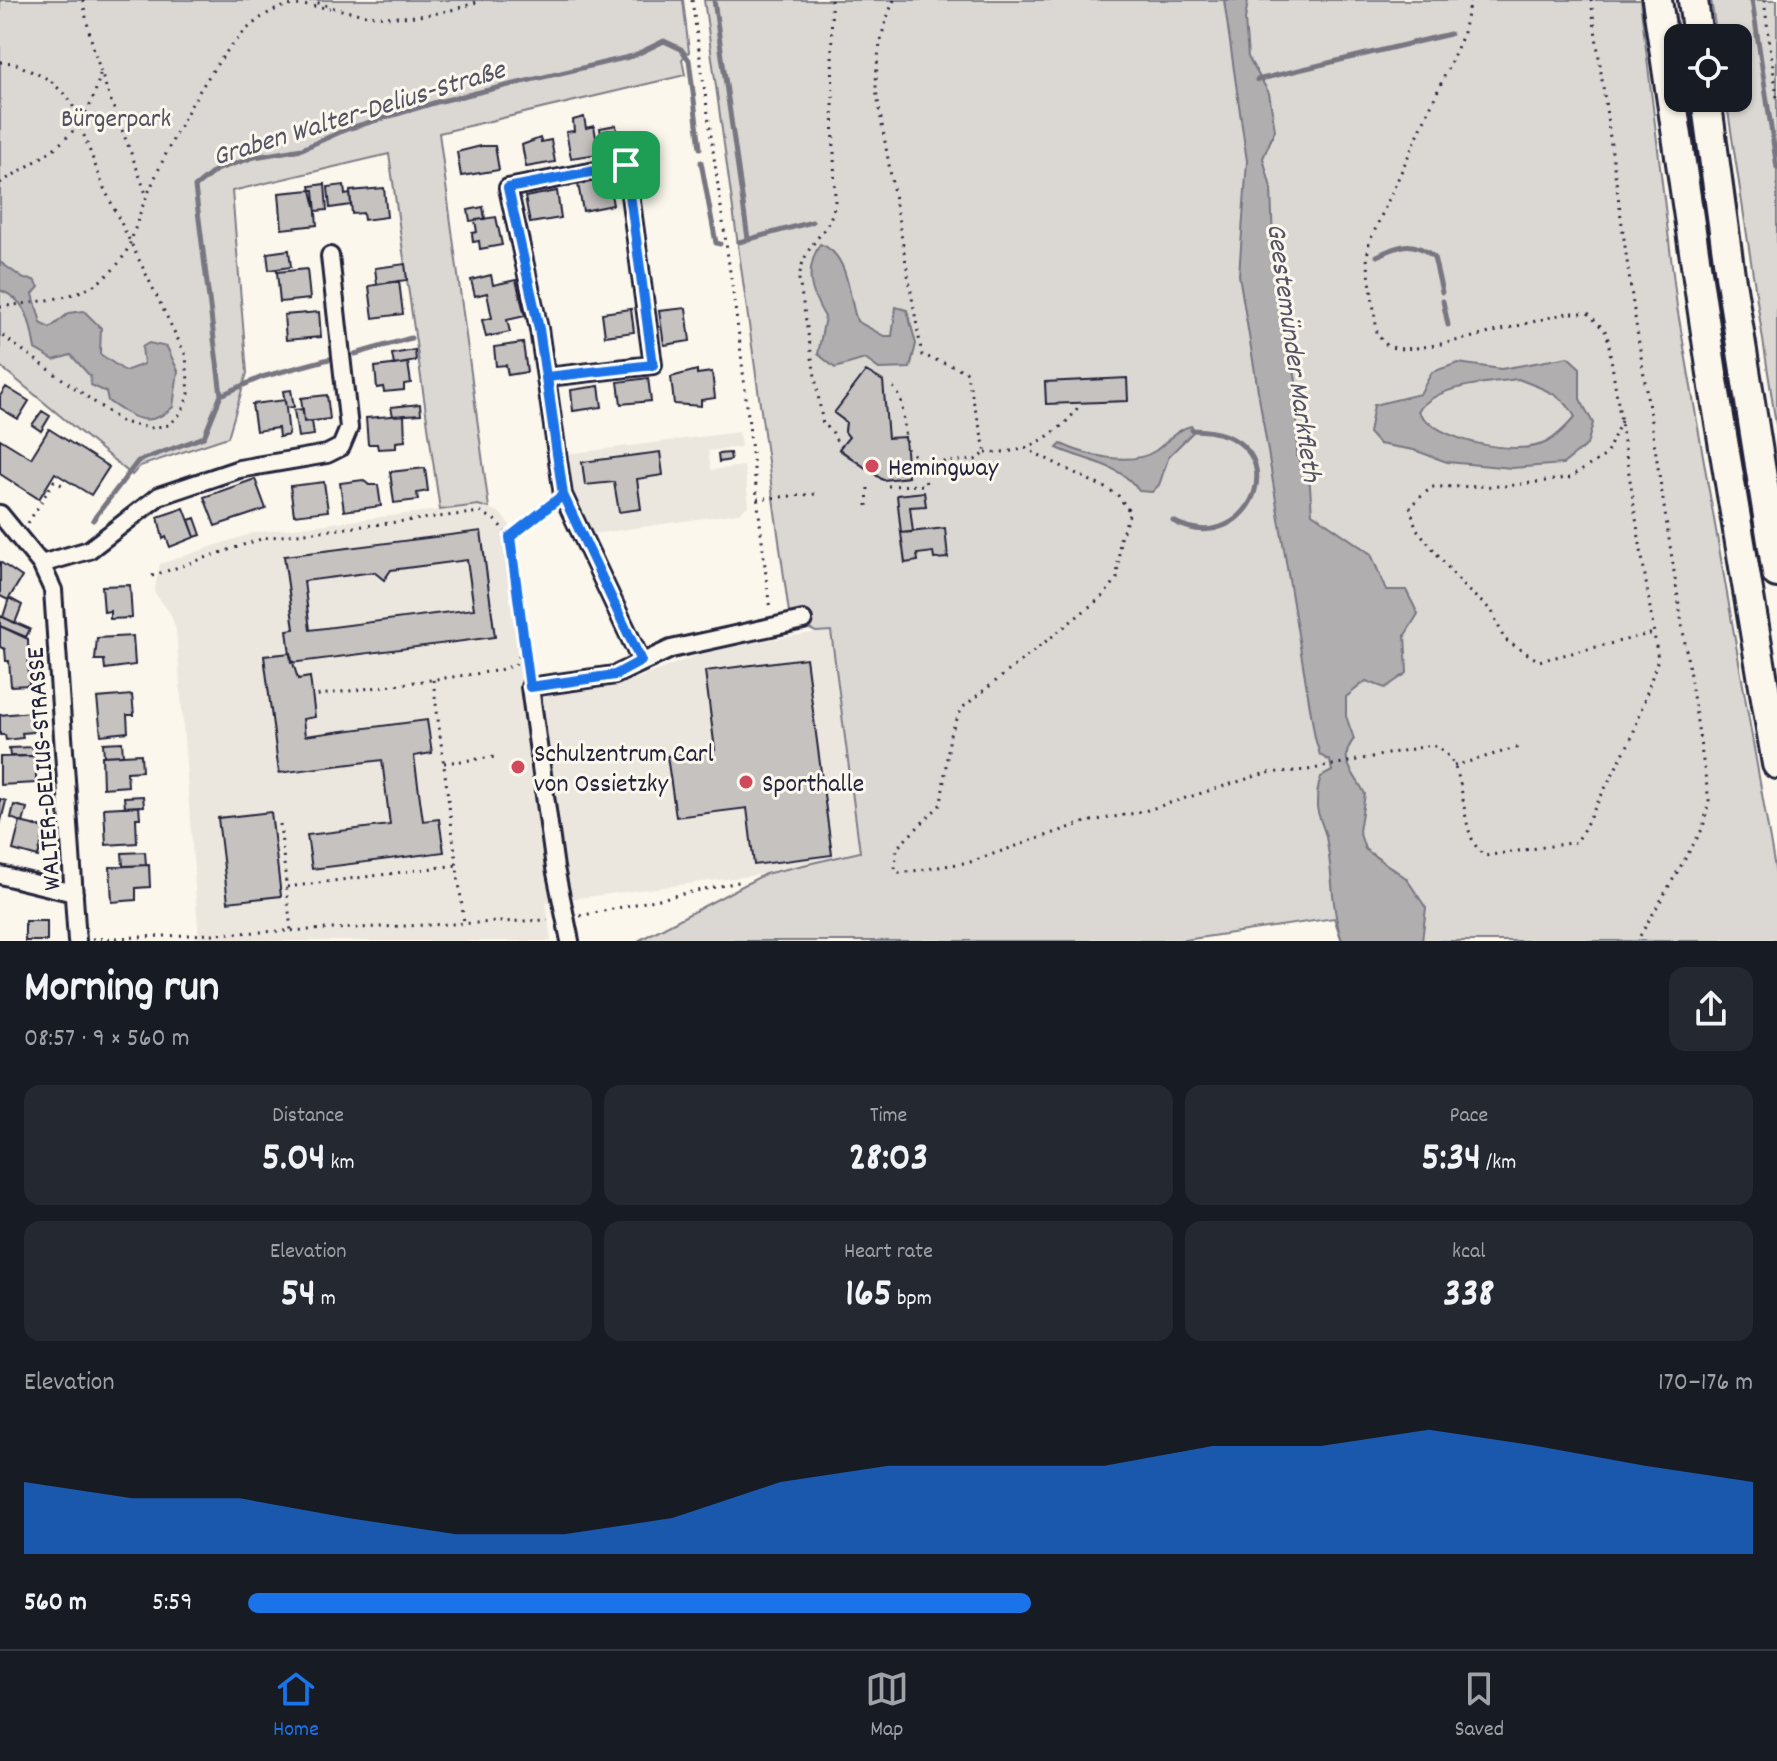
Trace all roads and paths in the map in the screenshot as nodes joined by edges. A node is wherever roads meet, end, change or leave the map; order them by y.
1 (83, 0) edge
2 (310, 0) edge
3 (482, 0) edge
4 (692, 0) edge
5 (831, 0) edge
6 (894, 0) edge
7 (1470, 0) edge
8 (1591, 0) edge
9 (1657, 0) edge
10 (1693, 0) edge
11 (1764, 0) edge
12 (330, 8) junction
13 (1696, 24) edge
14 (0, 62) edge
15 (101, 70) junction
16 (1777, 98) edge
17 (1708, 112) edge
18 (81, 125) junction
19 (0, 183) edge
20 (146, 196) junction
21 (132, 248) junction
22 (330, 256) dead end
23 (0, 307) edge
24 (0, 334) edge
25 (547, 377) junction
26 (893, 387) dead end
27 (1079, 403) dead end
28 (1621, 421) junction
29 (837, 442) dead end
30 (1025, 448) junction
31 (986, 453) junction
32 (923, 463) junction
33 (64, 486) dead end
34 (888, 486) dead end
35 (868, 488) dead end
36 (815, 494) dead end
37 (563, 495) junction
38 (757, 499) junction
39 (867, 506) dead end
40 (0, 514) edge
41 (19, 537) junction
42 (510, 537) junction
43 (41, 564) junction
44 (1777, 573) edge
45 (152, 576) dead end
46 (803, 620) dead end
47 (772, 628) junction
48 (1655, 632) junction
49 (523, 648) junction
50 (641, 661) junction
51 (433, 680) junction
52 (530, 687) junction
53 (312, 696) dead end
54 (1519, 747) dead end
55 (495, 757) dead end
56 (444, 763) junction
57 (1777, 764) edge
58 (1454, 766) junction
59 (280, 824) dead end
60 (457, 865) junction
61 (0, 875) edge
62 (743, 881) dead end
63 (287, 887) junction
64 (74, 893) junction
65 (567, 919) junction
66 (465, 923) junction
67 (291, 931) junction
68 (77, 940) edge
69 (570, 941) edge
70 (1637, 941) edge

1 - 15 path
2 - 12 path
3 - 12 path
4 - 38 path
5 - 29 path
6 - 31 path
7 - 28 path
8 - 70 path
9 - 57 highway
10 - 13 highway
11 - 16 path
12 - 20 path
14 - 18 path
15 - 18 path
15 - 20 path
17 - 44 highway
18 - 19 path
18 - 21 path
20 - 21 path
21 - 23 path
21 - 24 path
22 - 43 street
25 - 25 street
25 - 37 street
26 - 32 path
27 - 30 path
28 - 48 path
28 - 48 path
30 - 31 path
30 - 58 path
31 - 32 path
32 - 34 path
33 - 41 path
35 - 39 path
36 - 38 path
37 - 42 path
37 - 50 street
38 - 47 path
40 - 41 street, WALTER-DELIUS-STRASSE
41 - 43 street, WALTER-DELIUS-STRASSE
42 - 45 path
42 - 49 path
43 - 64 street, WALTER-DELIUS-STRASSE
46 - 47 street
47 - 50 street
48 - 58 path
49 - 51 path
49 - 52 path
50 - 52 street
51 - 53 path
51 - 56 path
52 - 65 street
54 - 58 path
55 - 56 path
56 - 60 path
59 - 63 path
60 - 63 path
60 - 66 path
61 - 64 street
62 - 65 path
63 - 67 path
64 - 68 street, WALTER-DELIUS-STRASSE
65 - 66 path
65 - 69 street
66 - 67 path
67 - 68 path

